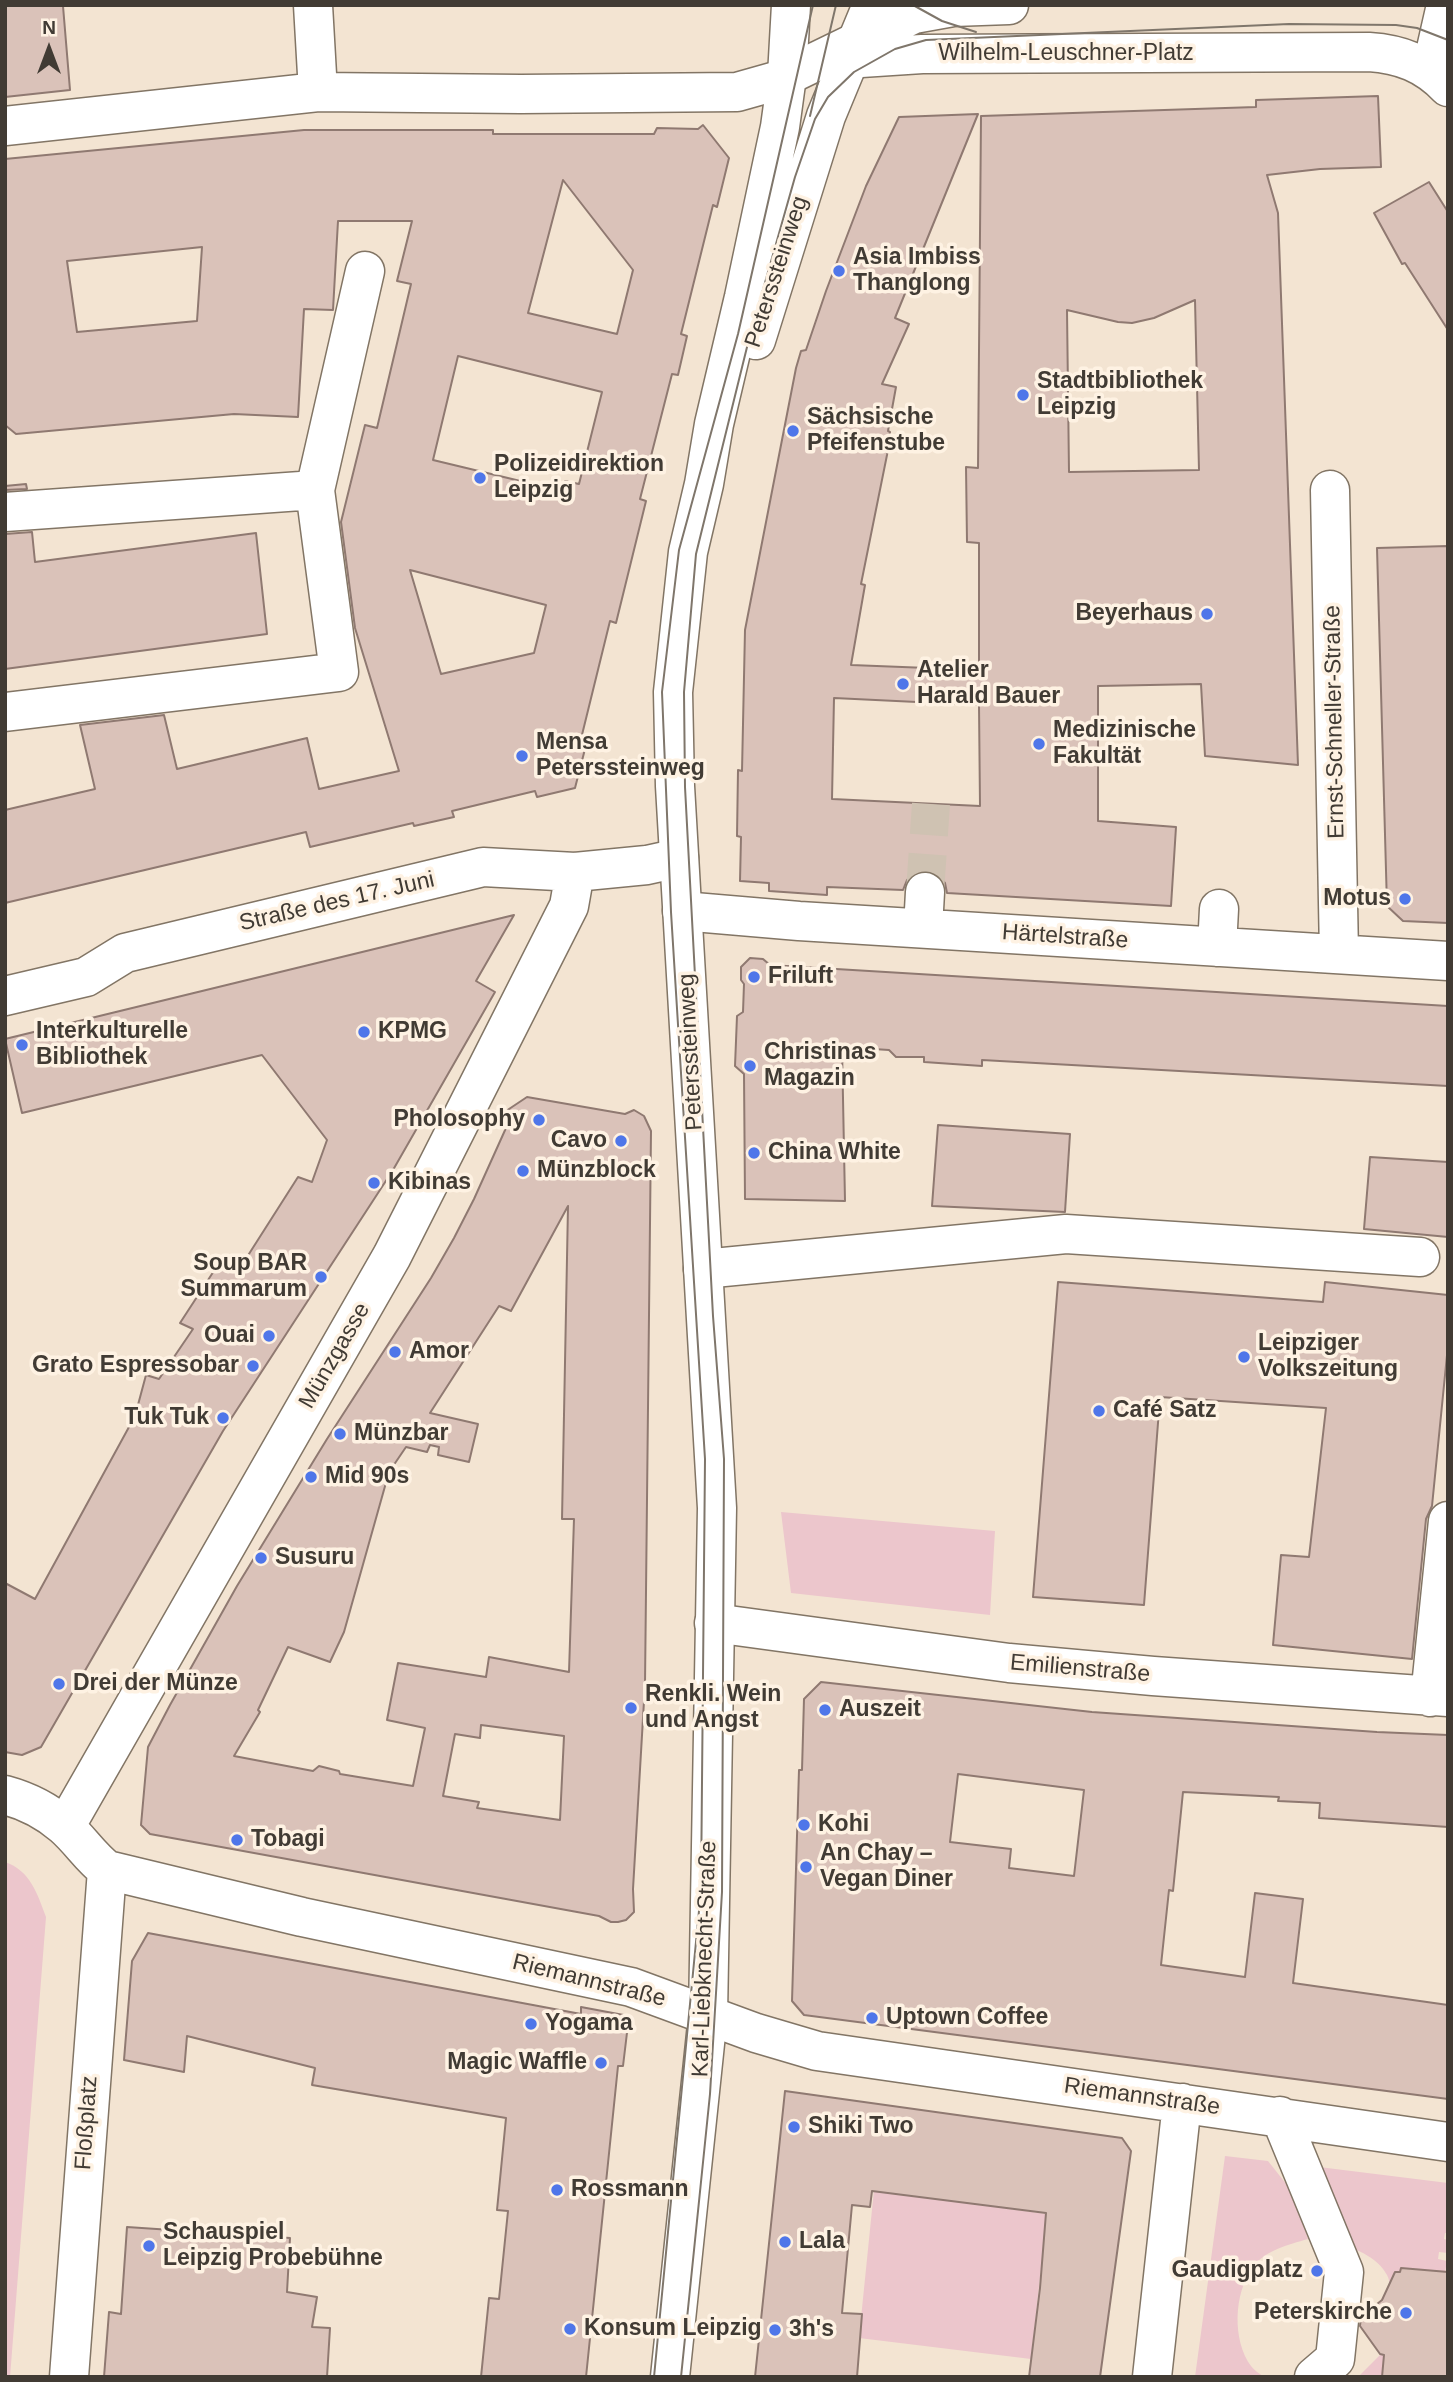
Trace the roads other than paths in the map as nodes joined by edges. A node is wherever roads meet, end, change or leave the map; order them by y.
1 (313, 5) edge
2 (791, 5) edge
3 (805, 5) edge
4 (872, 5) edge
5 (1009, 5) edge
6 (1446, 5) edge
7 (910, 10) edge
8 (854, 50) junction
9 (973, 54) junction
10 (792, 64) junction
11 (1439, 79) edge
12 (318, 92) junction
13 (5, 126) edge
14 (365, 271) dead end
15 (704, 484) junction
16 (315, 490) junction
17 (1331, 490) dead end
18 (5, 512) edge
19 (5, 712) edge
20 (679, 858) junction
21 (575, 872) junction
22 (1219, 909) dead end
23 (682, 911) junction
24 (1217, 947) junction
25 (1339, 954) junction
26 (1448, 961) edge
27 (5, 996) edge
28 (1420, 1257) dead end
29 (704, 1269) junction
30 (1448, 1521) edge
31 (714, 1623) junction
32 (1439, 1697) edge
33 (5, 1795) edge
34 (65, 1827) junction
35 (107, 1870) junction
36 (708, 2015) junction
37 (1182, 2103) junction
38 (1280, 2116) junction
39 (1448, 2142) edge
40 (69, 2377) edge
41 (670, 2377) edge
42 (1152, 2377) edge
43 (1314, 2377) edge

1 - 12 street
2 - 10 street
3 - 10 street
4 - 8 street
5 - 7 street, Wilhelm-Leuschner-Platz
6 - 11 street
7 - 8 street, Wilhelm-Leuschner-Platz
7 - 9 street
8 - 9 street, Wilhelm-Leuschner-Platz
8 - 10 street, Wilhelm-Leuschner-Platz
8 - 15 street, Peterssteinweg
9 - 11 street, Wilhelm-Leuschner-Platz
10 - 12 street, Wilhelm-Leuschner-Platz
10 - 15 street, Peterssteinweg
12 - 13 street, Wilhelm-Leuschner-Platz
14 - 16 street
15 - 20 street, Peterssteinweg
16 - 18 street
16 - 19 street
17 - 25 street, Ernst-Schneller-Straße
20 - 21 street, Straße des 17. Juni
20 - 23 street, Peterssteinweg
21 - 27 street, Straße des 17. Juni
21 - 34 street, Münzgasse
22 - 24 street
23 - 24 street, Härtelstraße
23 - 29 street, Peterssteinweg
24 - 25 street, Härtelstraße
25 - 26 street, Härtelstraße
28 - 29 street
29 - 31 street, Peterssteinweg
30 - 32 street
31 - 32 street, Emilienstraße
31 - 36 street, Karl-Liebknecht-Straße
33 - 34 street, Riemannstraße
34 - 35 street, Riemannstraße
35 - 36 street, Riemannstraße
35 - 40 street, Floßplatz
36 - 37 street, Riemannstraße
36 - 41 street, Karl-Liebknecht-Straße
37 - 38 street, Riemannstraße
37 - 42 street
38 - 39 street, Riemannstraße
38 - 43 street

